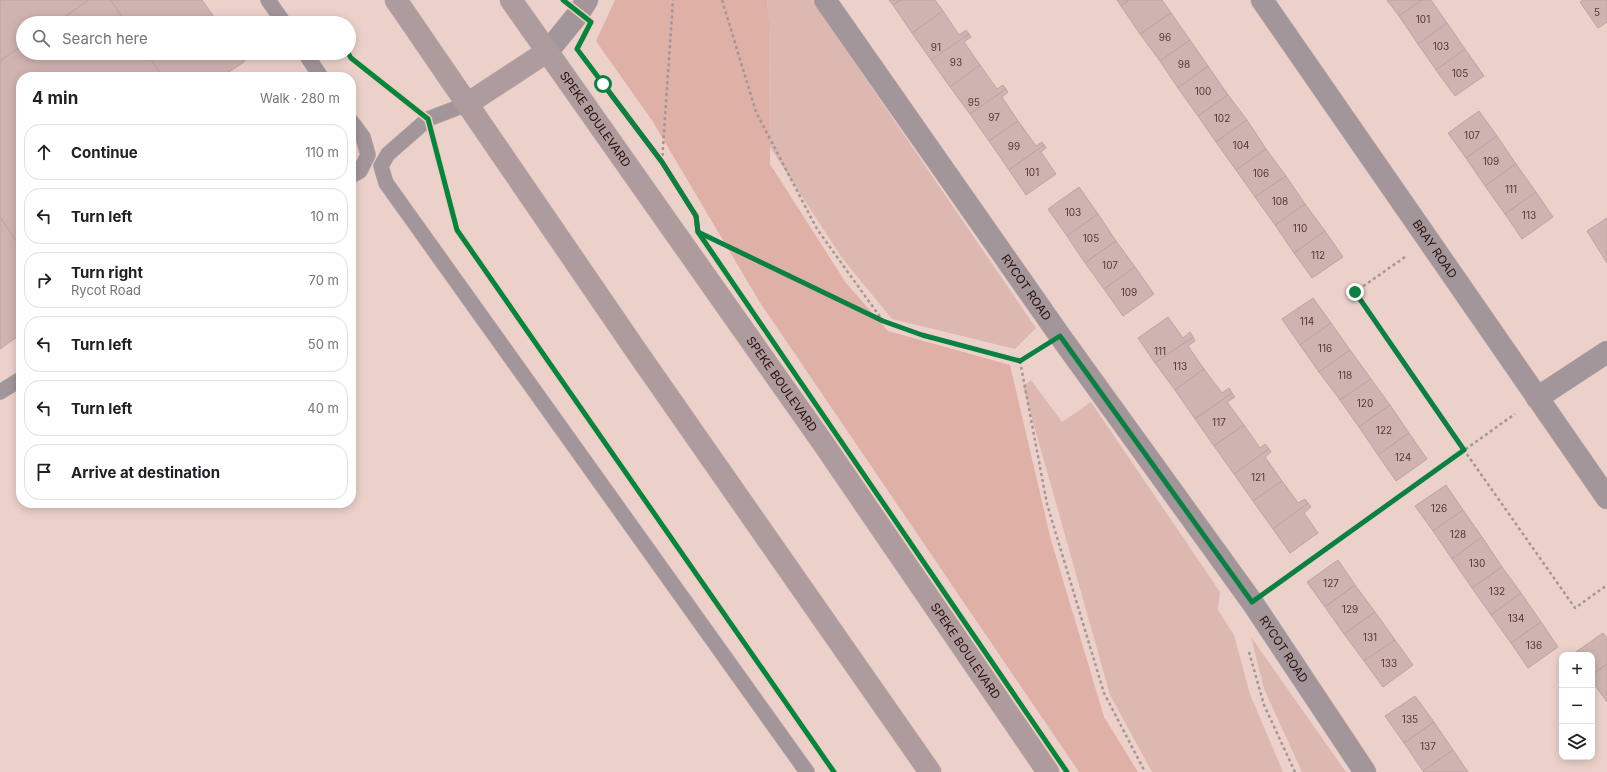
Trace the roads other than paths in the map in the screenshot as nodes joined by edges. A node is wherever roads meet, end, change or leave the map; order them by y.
1 (268, 0) edge
2 (396, 0) edge
3 (511, 0) edge
4 (587, 0) edge
5 (826, 0) edge
6 (1262, 0) edge
7 (279, 16) edge
8 (548, 51) junction
9 (310, 60) edge
10 (318, 72) edge
11 (466, 104) junction
12 (356, 128) edge
13 (356, 173) edge
14 (1607, 352) edge
15 (16, 382) edge
16 (0, 392) edge
17 (1537, 398) junction
18 (1607, 498) edge
19 (807, 772) edge
20 (930, 772) edge
21 (1048, 772) edge
22 (1365, 772) edge

1 - 7 lane
2 - 11 highway
3 - 8 highway, SPEKE BOULEVARD
4 - 8 street
5 - 22 street, RYCOT ROAD
6 - 17 street, BRAY ROAD
8 - 11 highway
8 - 21 highway, SPEKE BOULEVARD
9 - 10 lane
11 - 19 lane
11 - 20 highway
12 - 13 lane
14 - 17 street
15 - 16 lane
17 - 18 street, BRAY ROAD

